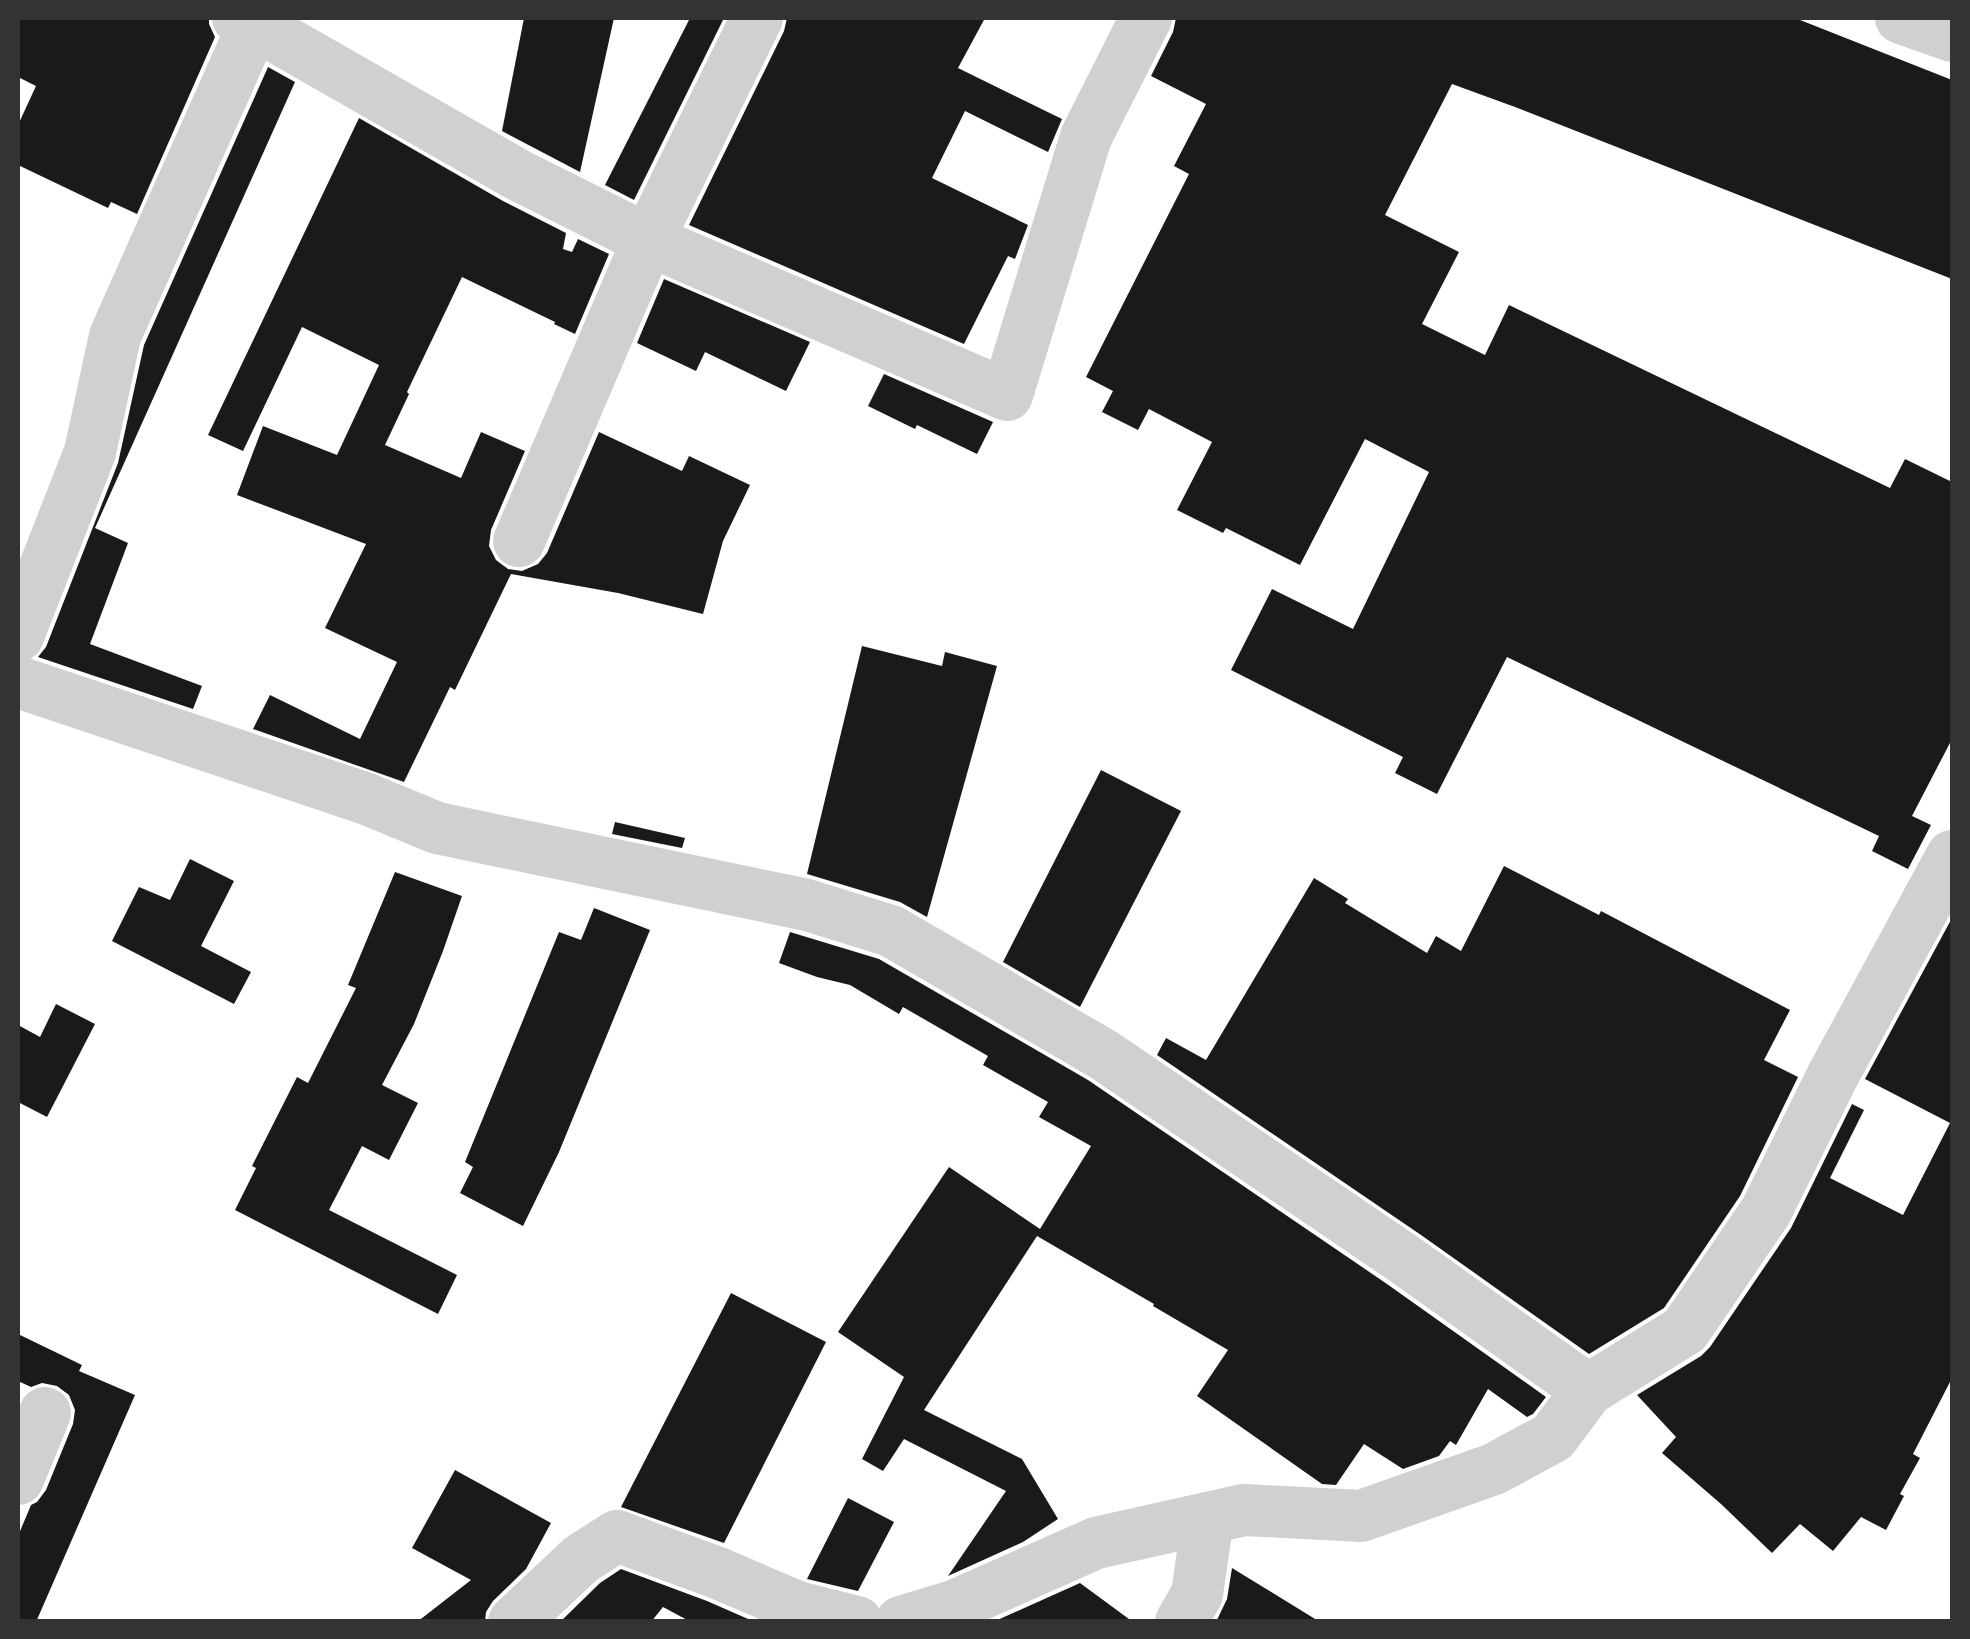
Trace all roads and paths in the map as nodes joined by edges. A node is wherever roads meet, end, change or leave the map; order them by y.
1 (757, 18) edge
2 (1146, 18) edge
3 (1902, 18) edge
4 (249, 20) edge
5 (1952, 36) edge
6 (648, 240) junction
7 (519, 541) dead end
8 (18, 636) edge
9 (18, 682) edge
10 (1952, 856) edge
11 (1588, 1390) junction
12 (45, 1413) dead end
13 (18, 1479) edge
14 (1208, 1518) junction
15 (514, 1622) edge
16 (857, 1622) edge
17 (901, 1622) edge
18 (1182, 1622) edge

1 - 6 street
2 - 6 street
3 - 5 street
4 - 6 street
4 - 8 street
6 - 7 street
9 - 11 street
10 - 11 street
11 - 14 street
12 - 13 street
14 - 17 street
14 - 18 street
15 - 16 street

